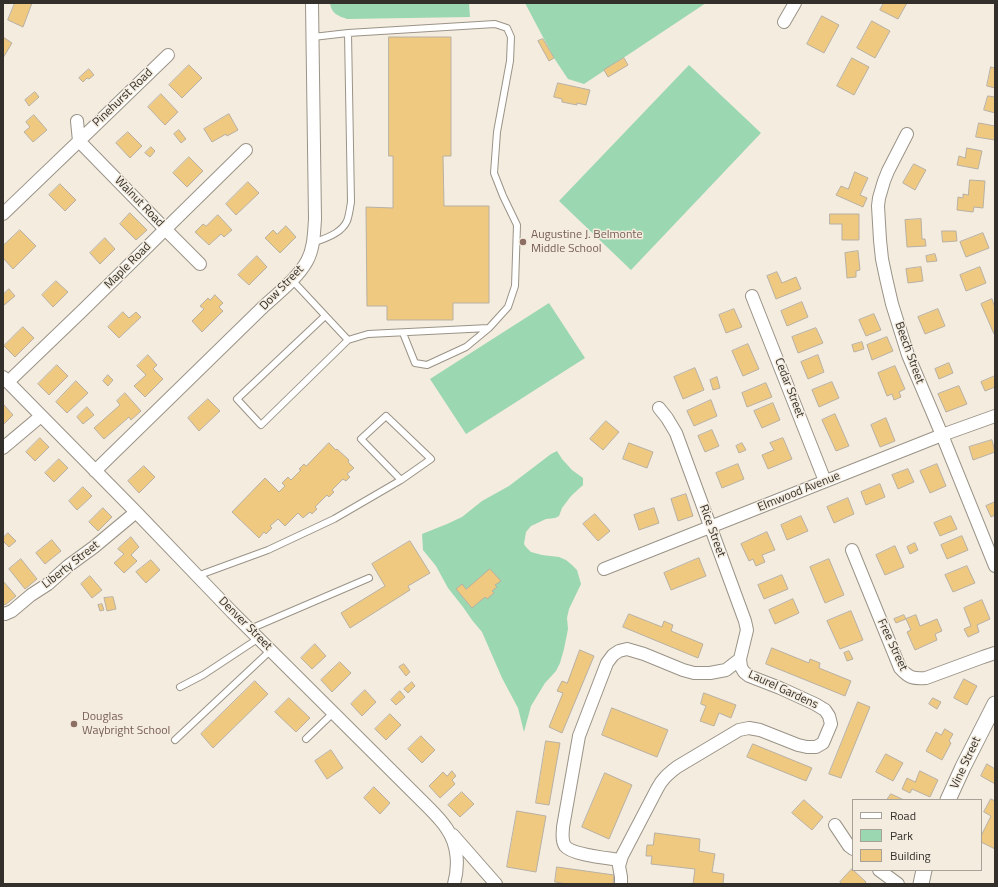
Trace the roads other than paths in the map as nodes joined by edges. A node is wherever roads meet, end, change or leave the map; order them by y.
1 (312, 3) edge
2 (795, 3) edge
3 (784, 22) dead end
4 (348, 33) junction
5 (313, 37) junction
6 (168, 55) dead end
7 (76, 120) dead end
8 (907, 134) dead end
9 (79, 140) junction
10 (246, 150) dead end
11 (3, 214) edge
12 (165, 229) junction
13 (312, 243) junction
14 (200, 264) dead end
15 (292, 280) junction
16 (752, 296) dead end
17 (325, 316) junction
18 (489, 328) junction
19 (403, 333) junction
20 (348, 340) junction
21 (5, 380) edge
22 (658, 408) dead end
23 (41, 416) junction
24 (995, 416) edge
25 (942, 435) junction
26 (3, 448) edge
27 (95, 471) junction
28 (401, 480) junction
29 (825, 481) junction
30 (136, 512) junction
31 (710, 527) junction
32 (852, 550) dead end
33 (995, 566) edge
34 (604, 568) dead end
35 (197, 576) junction
36 (369, 578) dead end
37 (4, 613) edge
38 (250, 629) junction
39 (259, 638) junction
40 (271, 650) junction
41 (995, 653) edge
42 (740, 659) junction
43 (180, 687) dead end
44 (995, 704) edge
45 (333, 713) junction
46 (306, 739) dead end
47 (175, 740) dead end
48 (948, 799) edge
49 (442, 823) junction
50 (835, 825) dead end
51 (852, 848) edge
52 (620, 860) junction
53 (880, 871) edge
54 (924, 871) edge
55 (454, 884) edge
56 (496, 884) edge
57 (621, 884) edge
58 (898, 884) edge
59 (921, 884) edge

1 - 5 street, Dow Street
2 - 3 street
4 - 5 lane
4 - 13 lane
4 - 18 lane
5 - 13 street, Dow Street
6 - 9 street, Pinehurst Road
7 - 9 street, Pinehurst Road
8 - 25 street, Beech Street
9 - 11 street, Pinehurst Road
9 - 12 street, Walnut Road
10 - 12 street, Maple Road
12 - 14 street, Walnut Road
12 - 21 street, Maple Road
13 - 15 street, Dow Street
15 - 17 lane
15 - 27 street, Dow Street
16 - 29 street, Cedar Street
17 - 20 lane
17 - 20 lane
18 - 19 lane
18 - 19 lane
19 - 20 lane
21 - 23 street, Denver Street
22 - 31 street, Rice Street
23 - 26 street
23 - 27 street, Denver Street
24 - 25 street, Elmwood Avenue
25 - 29 street, Elmwood Avenue
25 - 33 street, Beech Street
27 - 30 street, Denver Street
28 - 28 lane
28 - 35 lane
29 - 31 street, Elmwood Avenue
30 - 35 street, Denver Street
30 - 37 street, Liberty Street
31 - 34 street, Elmwood Avenue
31 - 42 street, Rice Street
32 - 41 street, Free Street
35 - 38 street, Denver Street
36 - 38 lane
38 - 39 street, Denver Street
39 - 40 street, Denver Street
39 - 43 lane
40 - 45 street, Denver Street
40 - 47 lane
42 - 52 street, Laurel Gardens
42 - 52 street, Laurel Gardens
44 - 48 street, Vine Street
45 - 46 lane
45 - 49 street, Denver Street
49 - 55 street, Denver Street
49 - 56 street
50 - 51 street
52 - 57 street
53 - 58 street
54 - 59 street

